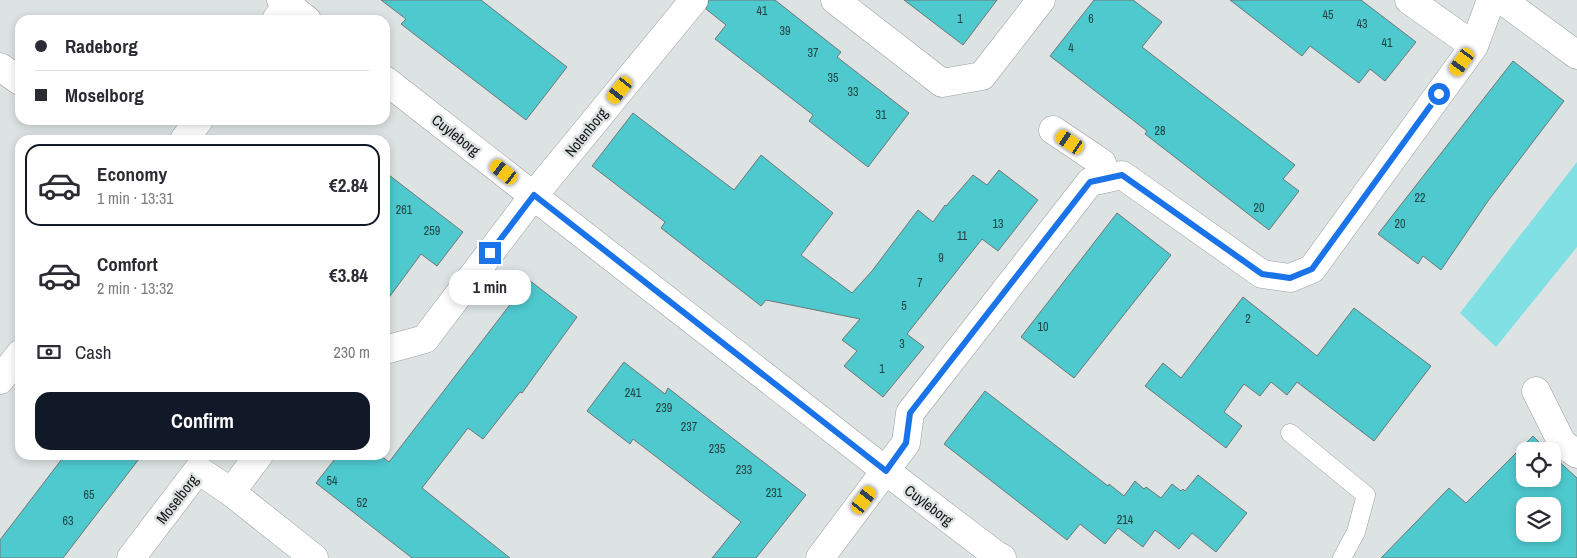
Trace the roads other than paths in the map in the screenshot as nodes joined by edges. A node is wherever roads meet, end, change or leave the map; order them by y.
1 (694, 0) edge
2 (835, 0) edge
3 (1041, 0) edge
4 (1409, 0) edge
5 (1491, 0) edge
6 (1502, 0) edge
7 (1474, 46) junction
8 (1577, 55) edge
9 (0, 67) edge
10 (15, 78) edge
11 (390, 84) edge
12 (1053, 130) dead end
13 (1106, 178) junction
14 (534, 195) junction
15 (390, 349) edge
16 (15, 360) edge
17 (0, 380) edge
18 (1536, 391) dead end
19 (1290, 433) dead end
20 (1577, 454) edge
21 (255, 460) edge
22 (886, 471) junction
23 (231, 492) junction
24 (132, 558) edge
25 (314, 558) edge
26 (820, 558) edge
27 (1002, 558) edge
28 (1342, 558) edge

1 - 14 street, Notenborg
2 - 3 street
4 - 7 street
5 - 7 street
6 - 8 street
7 - 13 street
9 - 10 street
11 - 14 street, Cuyleborg
12 - 13 street
13 - 22 street
14 - 15 street
14 - 22 street, Cuyleborg
16 - 17 street
18 - 20 street
19 - 28 lane
21 - 23 street
22 - 26 street
22 - 27 street, Cuyleborg
23 - 24 street, Moselborg
23 - 25 street, Moselborg

